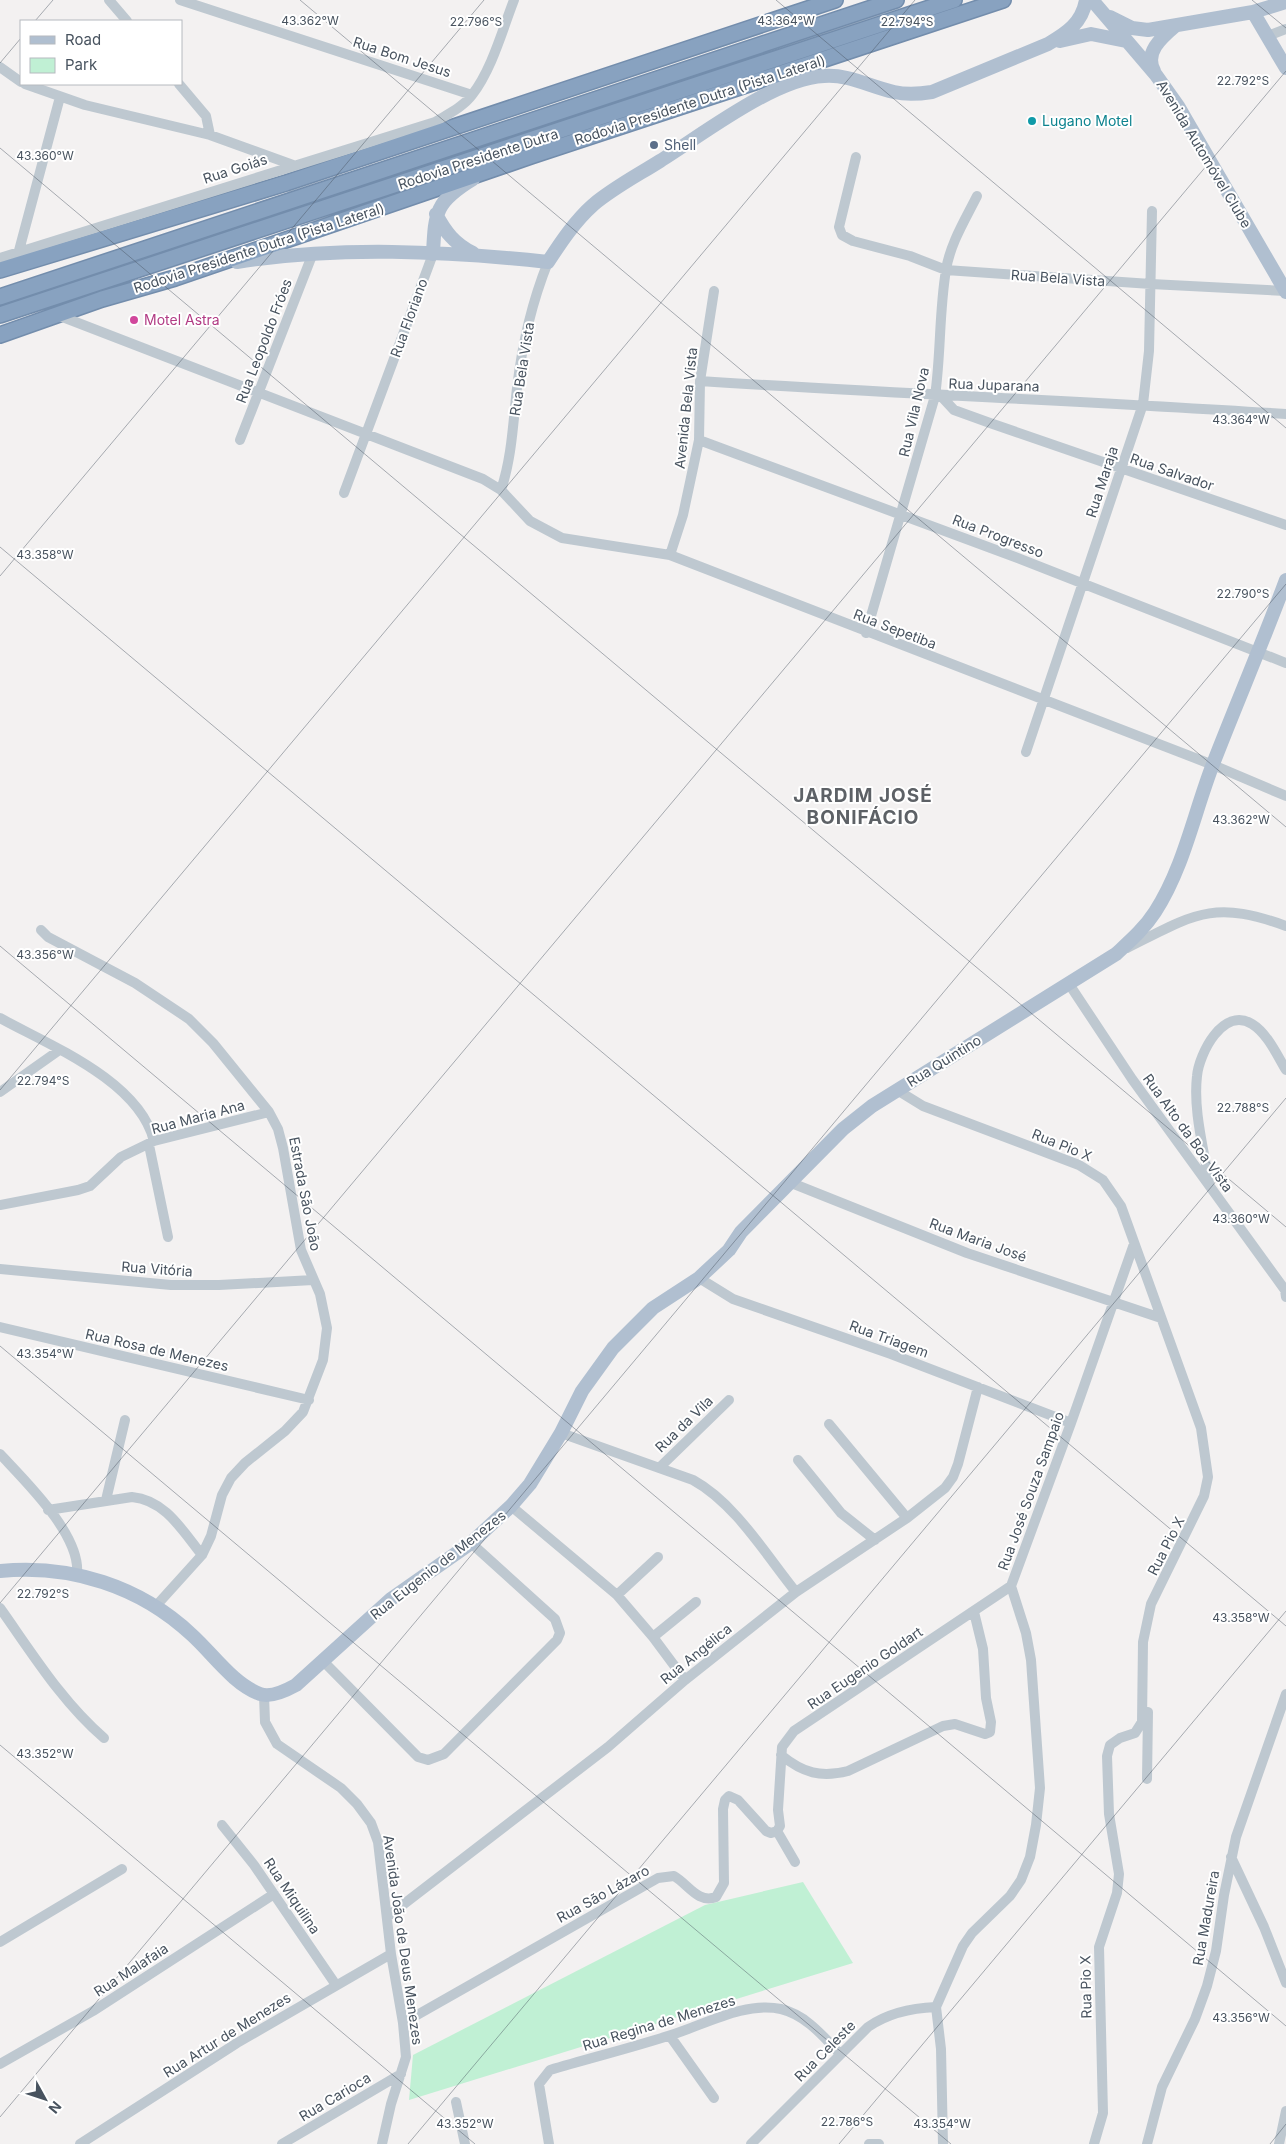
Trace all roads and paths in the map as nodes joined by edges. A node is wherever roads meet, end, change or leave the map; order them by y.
1 (109, 0) edge
2 (180, 0) edge
3 (514, 0) edge
4 (835, 0) edge
5 (896, 0) edge
6 (954, 0) edge
7 (1003, 0) edge
8 (1086, 0) edge
9 (1286, 2) edge
10 (1096, 5) edge
11 (1253, 12) junction
12 (126, 20) edge
13 (1174, 26) junction
14 (1286, 29) edge
15 (1268, 36) junction
16 (1126, 41) junction
17 (1048, 44) junction
18 (0, 67) edge
19 (1286, 68) edge
20 (1156, 75) junction
21 (20, 81) edge
22 (28, 85) edge
23 (180, 85) edge
24 (472, 95) junction
25 (60, 97) junction
26 (210, 135) junction
27 (856, 157) dead end
28 (293, 165) junction
29 (497, 167) junction
30 (977, 196) dead end
31 (1152, 211) dead end
32 (314, 213) junction
33 (436, 214) junction
34 (313, 253) junction
35 (433, 254) junction
36 (476, 254) junction
37 (0, 258) edge
38 (17, 259) junction
39 (548, 262) junction
40 (210, 266) junction
41 (0, 270) edge
42 (946, 270) junction
43 (1277, 276) junction
44 (1152, 284) junction
45 (714, 291) dead end
46 (1266, 291) junction
47 (1286, 291) edge
48 (0, 297) edge
49 (102, 299) junction
50 (0, 315) edge
51 (60, 316) junction
52 (0, 335) edge
53 (700, 381) junction
54 (258, 392) junction
55 (938, 396) junction
56 (1143, 404) junction
57 (1286, 414) edge
58 (366, 435) junction
59 (240, 440) dead end
60 (699, 440) junction
61 (1121, 469) junction
62 (502, 490) junction
63 (344, 493) dead end
64 (901, 514) junction
65 (1286, 525) edge
66 (670, 556) junction
67 (1286, 580) edge
68 (1083, 583) junction
69 (866, 633) junction
70 (1260, 652) junction
71 (1286, 662) edge
72 (1044, 701) junction
73 (1026, 752) dead end
74 (1213, 765) junction
75 (1286, 796) edge
76 (1286, 926) edge
77 (41, 930) dead end
78 (1116, 954) junction
79 (1069, 984) junction
80 (0, 1018) edge
81 (58, 1050) junction
82 (1286, 1070) edge
83 (897, 1090) junction
84 (0, 1092) edge
85 (270, 1112) junction
86 (151, 1143) junction
87 (789, 1182) junction
88 (1210, 1187) junction
89 (0, 1204) edge
90 (168, 1237) dead end
91 (1134, 1244) junction
92 (0, 1269) edge
93 (699, 1278) junction
94 (313, 1280) junction
95 (1286, 1291) edge
96 (1114, 1302) junction
97 (653, 1308) joint
98 (1161, 1318) junction
99 (0, 1327) edge
100 (978, 1387) junction
101 (309, 1400) junction
102 (729, 1400) dead end
103 (125, 1420) dead end
104 (1072, 1423) junction
105 (829, 1424) dead end
106 (561, 1433) junction
107 (0, 1454) edge
108 (798, 1460) dead end
109 (659, 1468) junction
110 (106, 1500) junction
111 (512, 1506) junction
112 (48, 1510) junction
113 (907, 1518) junction
114 (874, 1540) junction
115 (470, 1543) junction
116 (202, 1554) junction
117 (658, 1557) dead end
118 (0, 1571) edge
119 (77, 1574) junction
120 (1011, 1586) junction
121 (796, 1592) junction
122 (617, 1595) junction
123 (696, 1602) dead end
124 (155, 1607) junction
125 (0, 1608) edge
126 (974, 1612) junction
127 (653, 1637) junction
128 (324, 1662) junction
129 (684, 1680) junction
130 (1286, 1694) edge
131 (264, 1696) junction
132 (1142, 1698) junction
133 (104, 1738) dead end
134 (781, 1755) junction
135 (1147, 1778) dead end
136 (222, 1825) dead end
137 (777, 1831) junction
138 (1231, 1858) junction
139 (795, 1862) dead end
140 (122, 1869) dead end
141 (274, 1894) junction
142 (387, 1917) junction
143 (0, 1942) edge
144 (391, 1954) junction
145 (1286, 1983) edge
146 (336, 1985) junction
147 (936, 2008) junction
148 (403, 2023) junction
149 (670, 2036) junction
150 (840, 2054) junction
151 (0, 2064) edge
152 (401, 2074) junction
153 (714, 2098) dead end
154 (456, 2102) dead end
155 (1286, 2110) edge
156 (80, 2144) edge
157 (282, 2144) edge
158 (382, 2144) edge
159 (465, 2144) edge
160 (549, 2144) edge
161 (751, 2144) edge
162 (869, 2144) edge
163 (879, 2144) edge
164 (943, 2144) edge
165 (1094, 2144) edge
166 (1147, 2144) edge
167 (1279, 2144) edge

1 - 12 street
2 - 24 street, Rua Bom Jesus
3 - 24 street, Rua Goiás
4 - 38 highway
5 - 48 highway, Rodovia Presidente Dutra
6 - 32 highway, Rodovia Presidente Dutra
7 - 29 highway, Rodovia Presidente Dutra (Pista Lateral)
8 - 17 main road
9 - 11 main road
10 - 13 main road
10 - 16 main road, Avenida Automóvel Clube
11 - 13 main road
11 - 15 main road
13 - 20 main road
14 - 15 street
15 - 19 main road
16 - 17 main road
16 - 20 main road, Avenida Automóvel Clube
17 - 39 main road
18 - 21 street
20 - 43 main road, Avenida Automóvel Clube
22 - 25 street
23 - 26 street
24 - 28 street, Rua Goiás
25 - 26 street
25 - 38 street
26 - 28 street
27 - 42 street, Rua Bela Vista
28 - 38 street, Rua Goiás
29 - 33 main road
29 - 40 highway, Rodovia Presidente Dutra (Pista Lateral)
30 - 42 street, Rua Vila Nova
31 - 44 street, Rua Maraja
32 - 49 highway
32 - 50 highway, Rodovia Presidente Dutra
33 - 35 main road, Rua Floriano
33 - 36 main road
34 - 35 main road
34 - 40 main road
34 - 54 street, Rua Leopoldo Fróes
35 - 36 main road
35 - 58 street, Rua Floriano
36 - 39 main road
37 - 38 street, Rua Goiás
38 - 41 highway
39 - 62 street, Rua Bela Vista
40 - 49 highway, Rodovia Presidente Dutra (Pista Lateral)
42 - 44 street, Rua Bela Vista
42 - 55 street, Rua Vila Nova
43 - 46 street
43 - 47 main road, Avenida Automóvel Clube
44 - 46 street, Rua Bela Vista
44 - 56 street, Rua Maraja
45 - 53 street, Avenida Bela Vista
46 - 47 street, Rua Bela Vista
49 - 51 highway, Rodovia Presidente Dutra (Pista Lateral)
51 - 52 highway, Rodovia Presidente Dutra (Pista Lateral)
51 - 54 street
53 - 55 street, Rua Juparana
53 - 60 street, Avenida Bela Vista
54 - 58 street
54 - 59 street, Rua Leopoldo Fróes
55 - 56 street, Rua Juparana
55 - 61 street, Rua Salvador
55 - 64 street, Rua Vila Nova
56 - 57 street, Rua Juparana
56 - 61 street, Rua Maraja
58 - 62 street
58 - 63 street, Rua Floriano
60 - 64 street, Rua Progresso
60 - 66 street, Avenida Bela Vista
61 - 65 street, Rua Salvador
61 - 68 street, Rua Maraja
62 - 66 street, Rua Sepetiba
64 - 68 street, Rua Progresso
64 - 69 street, Rua Vila Nova
66 - 69 street, Rua Sepetiba
67 - 70 main road
68 - 70 street, Rua Progresso
68 - 72 street, Rua Maraja
69 - 72 street, Rua Sepetiba
70 - 71 street, Rua Progresso
70 - 74 main road
72 - 73 street, Rua Maraja
72 - 74 street, Rua Sepetiba
74 - 75 street, Rua Sepetiba
74 - 78 main road
76 - 78 street, Rua Quintino
77 - 85 street, Estrada São João
78 - 79 main road, Rua Quintino
79 - 83 main road, Rua Quintino
79 - 88 street, Rua Alto da Boa Vista
80 - 81 street
81 - 84 street
81 - 86 street
82 - 88 street
83 - 87 main road, Rua Quintino
83 - 91 street, Rua Pio X
85 - 86 street, Rua Maria Ana
85 - 94 street, Estrada São João
86 - 89 street, Rua Maria Ana
86 - 90 street
87 - 93 main road, Rua Quintino
87 - 96 street, Rua Maria José
88 - 95 street, Rua Alto da Boa Vista
91 - 96 street, Rua José Souza Sampaio
91 - 98 street, Rua Pio X
92 - 94 street, Rua Vitória
93 - 97 main road, Rua Quintino
93 - 100 street, Rua Triagem
94 - 101 street, Estrada São João
96 - 98 street, Rua Maria José
96 - 104 street, Rua José Souza Sampaio
97 - 106 main road, Rua Eugenio de Menezes
98 - 132 street, Rua Pio X
99 - 101 street, Rua Rosa de Menezes
100 - 104 street, Rua Triagem
100 - 113 street, Rua Angélica
101 - 116 street, Estrada São João
102 - 109 street, Rua da Vila
103 - 110 street
104 - 120 street, Rua José Souza Sampaio
105 - 113 street
106 - 109 street
106 - 111 main road, Rua Eugenio de Menezes
107 - 112 street
108 - 114 street
109 - 121 street
110 - 112 street
110 - 116 street
111 - 115 main road, Rua Eugenio de Menezes
111 - 122 street
112 - 119 street
113 - 114 street, Rua Angélica
114 - 121 street, Rua Angélica
115 - 128 main road, Rua Eugenio de Menezes
115 - 128 street
116 - 124 street, Estrada São João
117 - 122 street
118 - 119 main road
119 - 124 main road
120 - 126 street, Rua Eugenio Goldart
120 - 147 street, Rua José Souza Sampaio
121 - 129 street, Rua Angélica
122 - 127 street
123 - 127 street
124 - 131 main road
125 - 133 street
126 - 134 street, Rua Eugenio Goldart
126 - 134 street
127 - 129 street
128 - 131 main road, Rua Eugenio de Menezes
129 - 142 street, Rua Angélica
130 - 138 street, Rua Madureira
131 - 142 street, Avenida João de Deus Menezes
132 - 135 street
132 - 165 street, Rua Pio X
134 - 137 street, Rua Eugenio Goldart
136 - 141 street, Rua Miquilina
137 - 139 street
137 - 148 street, Rua São Lázaro
138 - 145 street
138 - 166 street, Rua Madureira
140 - 143 street
141 - 146 street, Rua Miquilina
141 - 151 street, Rua Malafaia
142 - 144 street, Avenida João de Deus Menezes
144 - 146 street, Rua Artur de Menezes
144 - 148 street, Avenida João de Deus Menezes
146 - 156 street, Rua Artur de Menezes
147 - 150 street, Rua Celeste
147 - 164 street
148 - 152 street, Avenida João de Deus Menezes
149 - 150 street, Rua Regina de Menezes
149 - 153 street
149 - 160 street, Rua Regina de Menezes
150 - 161 street, Rua Celeste
152 - 157 street, Rua Carioca
152 - 158 street, Avenida João de Deus Menezes
154 - 159 street
155 - 167 street
162 - 163 street

